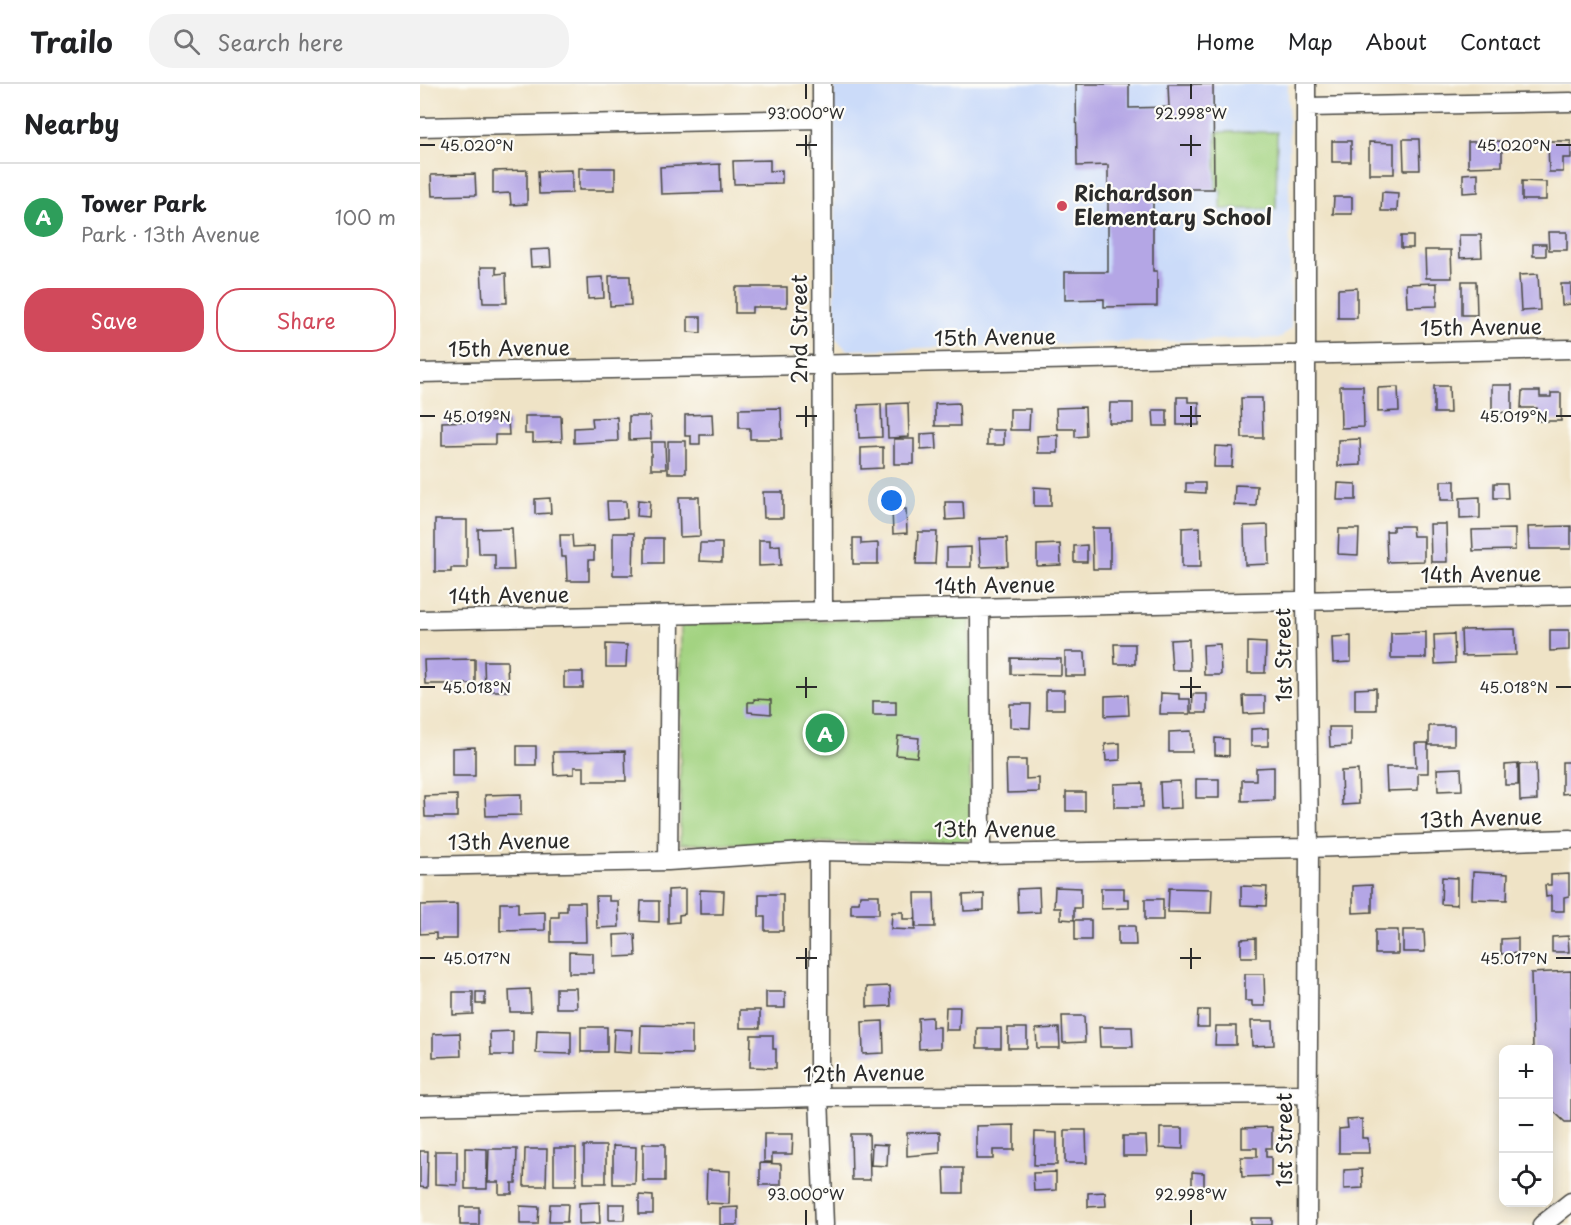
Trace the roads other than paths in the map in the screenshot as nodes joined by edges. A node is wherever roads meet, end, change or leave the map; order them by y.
1 (822, 84) edge
2 (1306, 84) edge
3 (1571, 102) edge
4 (1307, 107) junction
5 (822, 120) junction
6 (420, 127) edge
7 (1571, 349) edge
8 (1306, 353) junction
9 (822, 365) junction
10 (420, 373) edge
11 (1571, 595) edge
12 (1306, 601) junction
13 (980, 609) junction
14 (823, 611) junction
15 (670, 615) junction
16 (420, 620) edge
17 (1571, 839) edge
18 (1309, 848) junction
19 (819, 851) junction
20 (981, 854) junction
21 (668, 861) junction
22 (420, 866) edge
23 (1308, 1094) junction
24 (819, 1097) junction
25 (420, 1106) edge
26 (1571, 1202) edge
27 (824, 1225) edge
28 (1307, 1225) edge
29 (1542, 1225) edge

1 - 5 street, 2nd Street
2 - 4 street, 1st Street
3 - 4 street
4 - 8 street, 1st Street
5 - 6 street
5 - 9 street, 2nd Street
7 - 8 street, 15th Avenue
8 - 9 street, 15th Avenue
8 - 12 street, 1st Street
9 - 10 street, 15th Avenue
9 - 14 street, 2nd Street
11 - 12 street, 14th Avenue
12 - 13 street, 14th Avenue
12 - 18 street, 1st Street
13 - 14 street, 14th Avenue
13 - 20 street
14 - 15 street, 14th Avenue
15 - 16 street, 14th Avenue
15 - 21 street
17 - 18 street, 13th Avenue
18 - 20 street, 13th Avenue
18 - 23 street, 1st Street
19 - 20 street, 13th Avenue
19 - 21 street, 13th Avenue
19 - 24 street
21 - 22 street, 13th Avenue
23 - 24 street, 12th Avenue
23 - 28 street, 1st Street
24 - 25 street, 12th Avenue
24 - 27 street
26 - 29 street

